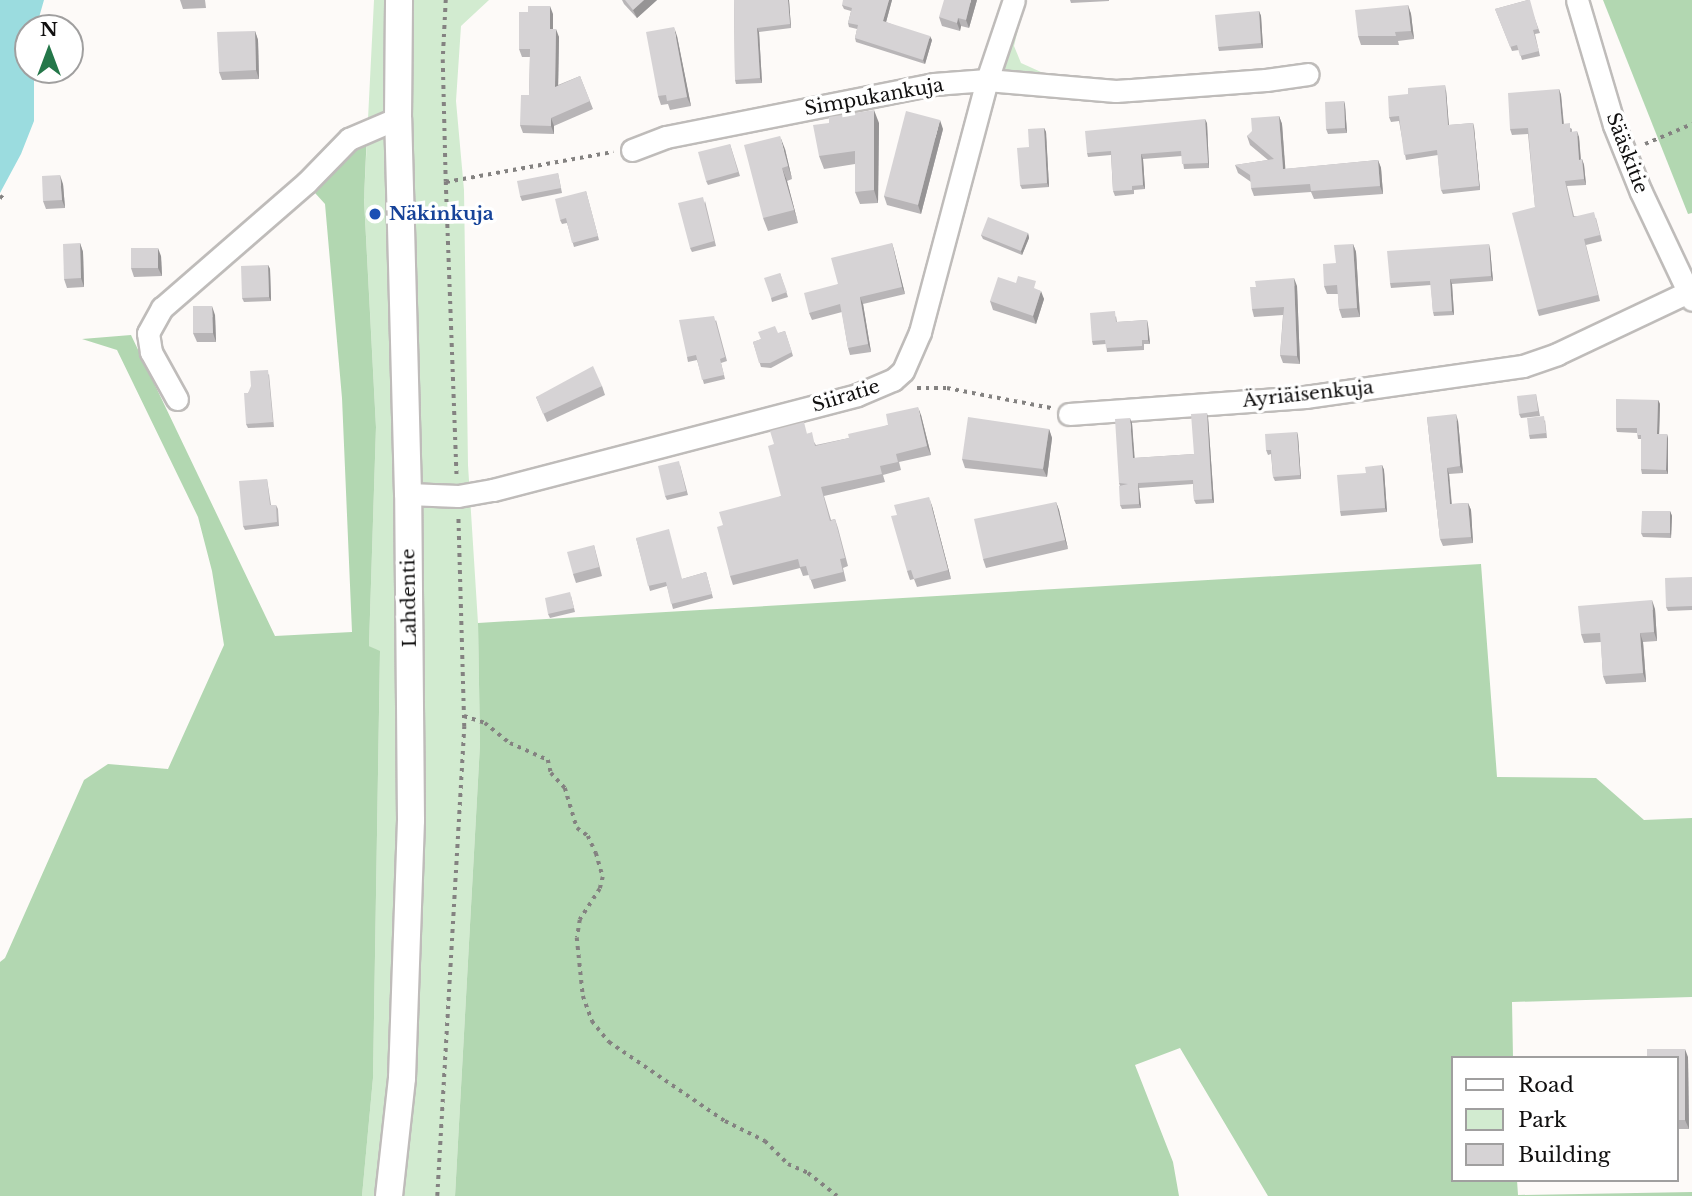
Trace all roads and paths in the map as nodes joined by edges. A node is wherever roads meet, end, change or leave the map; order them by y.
1 (399, 0) edge
2 (446, 0) edge
3 (1014, 0) edge
4 (1577, 0) edge
5 (1308, 74) dead end
6 (987, 80) junction
7 (398, 118) junction
8 (1692, 124) edge
9 (1643, 145) dead end
10 (632, 150) joint
11 (446, 182) junction
12 (0, 196) edge
13 (6, 200) dead end
14 (1690, 296) edge
15 (913, 388) dead end
16 (177, 399) dead end
17 (1069, 414) joint
18 (457, 478) dead end
19 (408, 494) junction
20 (458, 507) dead end
21 (464, 716) junction
22 (389, 1196) edge
23 (437, 1196) edge
24 (837, 1196) edge

1 - 7 main road, Lahdentie
2 - 11 path
3 - 6 street, Siiratie
4 - 14 street, Sääskitie
5 - 6 street, Simpukankuja
6 - 10 street, Simpukankuja
6 - 19 street, Siiratie
7 - 16 street
7 - 19 main road, Lahdentie
8 - 9 path
10 - 11 path
11 - 18 path
12 - 13 path
14 - 17 street, Äyriäisenkuja
15 - 17 path
19 - 22 main road, Lahdentie
20 - 21 path
21 - 23 path
21 - 24 path

